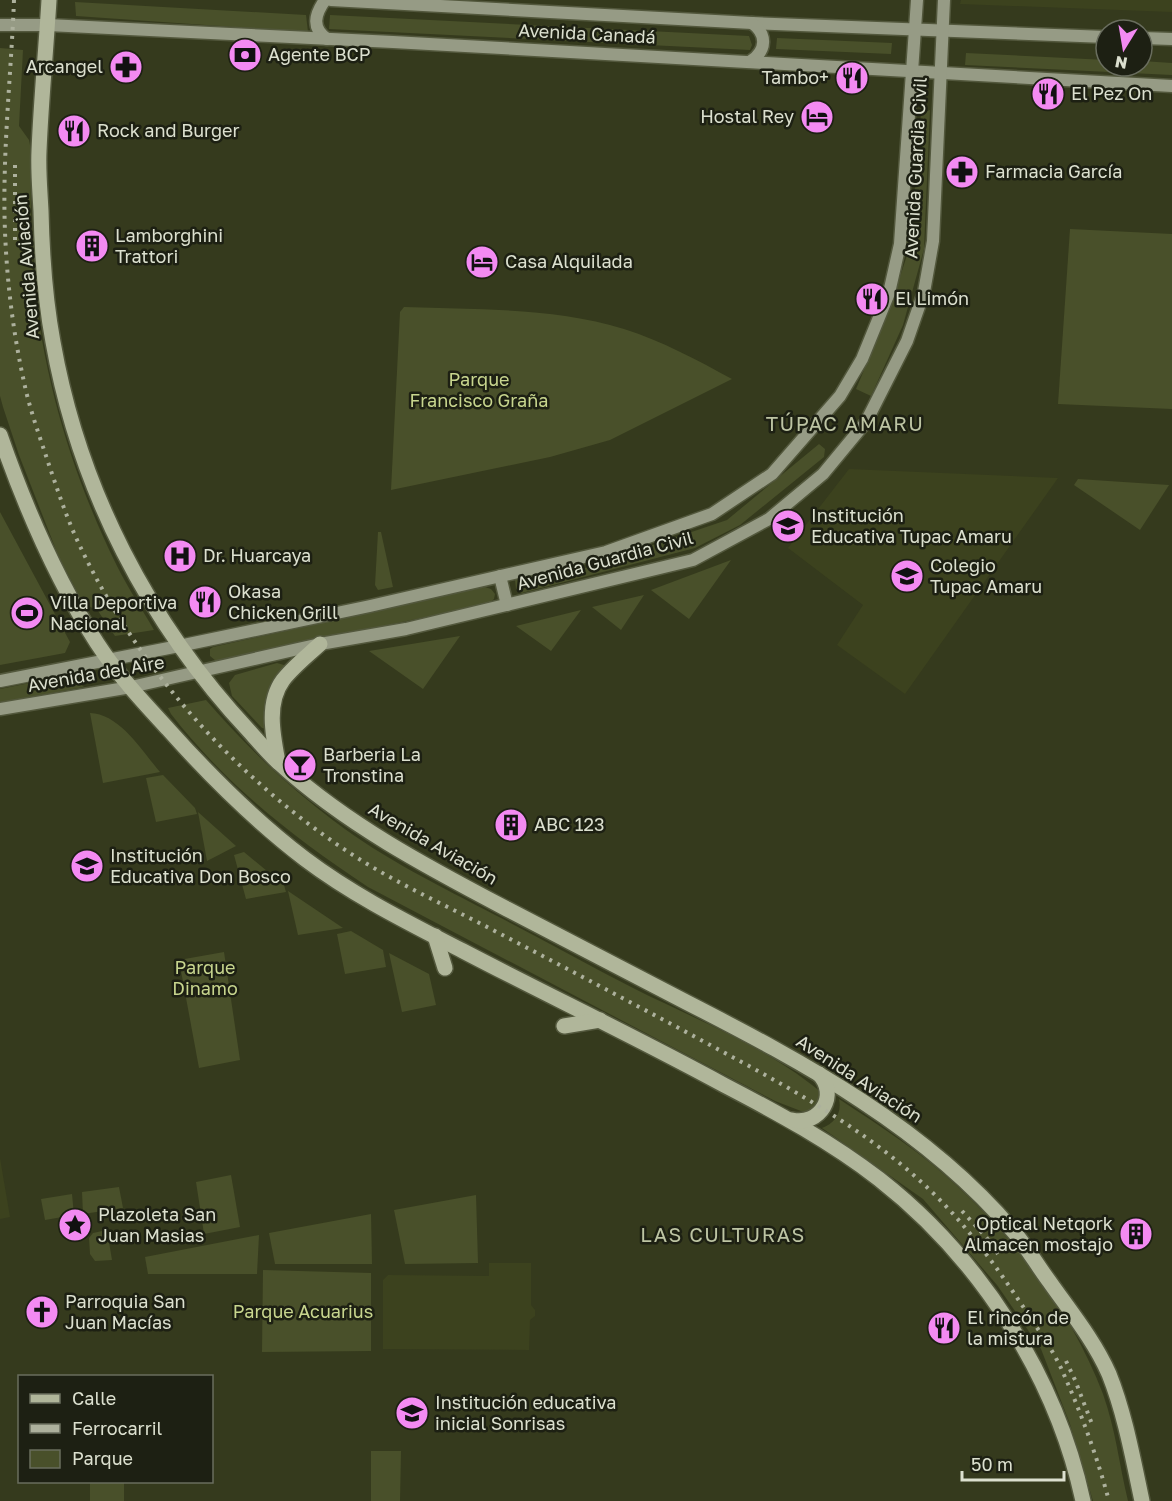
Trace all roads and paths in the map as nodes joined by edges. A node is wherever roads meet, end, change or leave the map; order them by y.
1 (49, 0) edge
2 (325, 0) edge
3 (331, 0) edge
4 (917, 0) edge
5 (944, 0) edge
6 (752, 22) junction
7 (0, 25) edge
8 (48, 25) junction
9 (915, 28) junction
10 (942, 30) junction
11 (1094, 36) edge
12 (1154, 38) edge
13 (327, 39) junction
14 (1172, 39) edge
15 (751, 61) junction
16 (912, 70) junction
17 (940, 71) junction
18 (1172, 86) edge
19 (0, 435) edge
20 (500, 576) junction
21 (507, 605) junction
22 (320, 645) junction
23 (179, 646) junction
24 (110, 659) junction
25 (198, 673) junction
26 (0, 681) edge
27 (131, 687) junction
28 (0, 709) edge
29 (278, 762) junction
30 (435, 936) junction
31 (445, 968) dead end
32 (600, 1020) junction
33 (564, 1026) dead end
34 (816, 1072) junction
35 (789, 1120) junction
36 (1083, 1501) edge
37 (1142, 1501) edge

1 - 8 main road, Avenida Aviación
2 - 13 main road
3 - 6 main road, Avenida Canadá
4 - 9 main road, Avenida Guardia Civil
5 - 10 main road, Avenida Guardia Civil
6 - 9 main road, Avenida Canadá
6 - 15 main road
7 - 8 main road, Avenida Canadá
8 - 13 main road, Avenida Canadá
8 - 23 main road, Avenida Aviación
9 - 10 main road, Avenida Canadá
9 - 16 main road, Avenida Guardia Civil
10 - 11 main road, Avenida Canadá
10 - 17 main road, Avenida Guardia Civil
12 - 14 main road
13 - 15 main road, Avenida Canadá
15 - 16 main road, Avenida Canadá
16 - 17 main road, Avenida Canadá
16 - 20 main road, Avenida Guardia Civil
17 - 18 main road, Avenida Canadá
17 - 21 main road, Avenida Guardia Civil
19 - 24 main road
20 - 21 main road
20 - 23 main road, Avenida Guardia Civil
21 - 22 main road, Avenida Guardia Civil
22 - 25 main road, Avenida Guardia Civil
22 - 29 main road
23 - 24 main road, Avenida del Aire
23 - 25 main road, Avenida Aviación
24 - 26 main road, Avenida del Aire
24 - 27 main road
25 - 27 main road, Avenida del Aire
25 - 29 main road, Avenida Aviación
27 - 28 main road, Avenida del Aire
27 - 30 main road
29 - 34 main road, Avenida Aviación
30 - 31 main road
30 - 32 main road
32 - 33 main road
32 - 35 main road
34 - 35 main road
34 - 37 main road, Avenida Aviación
35 - 36 main road

